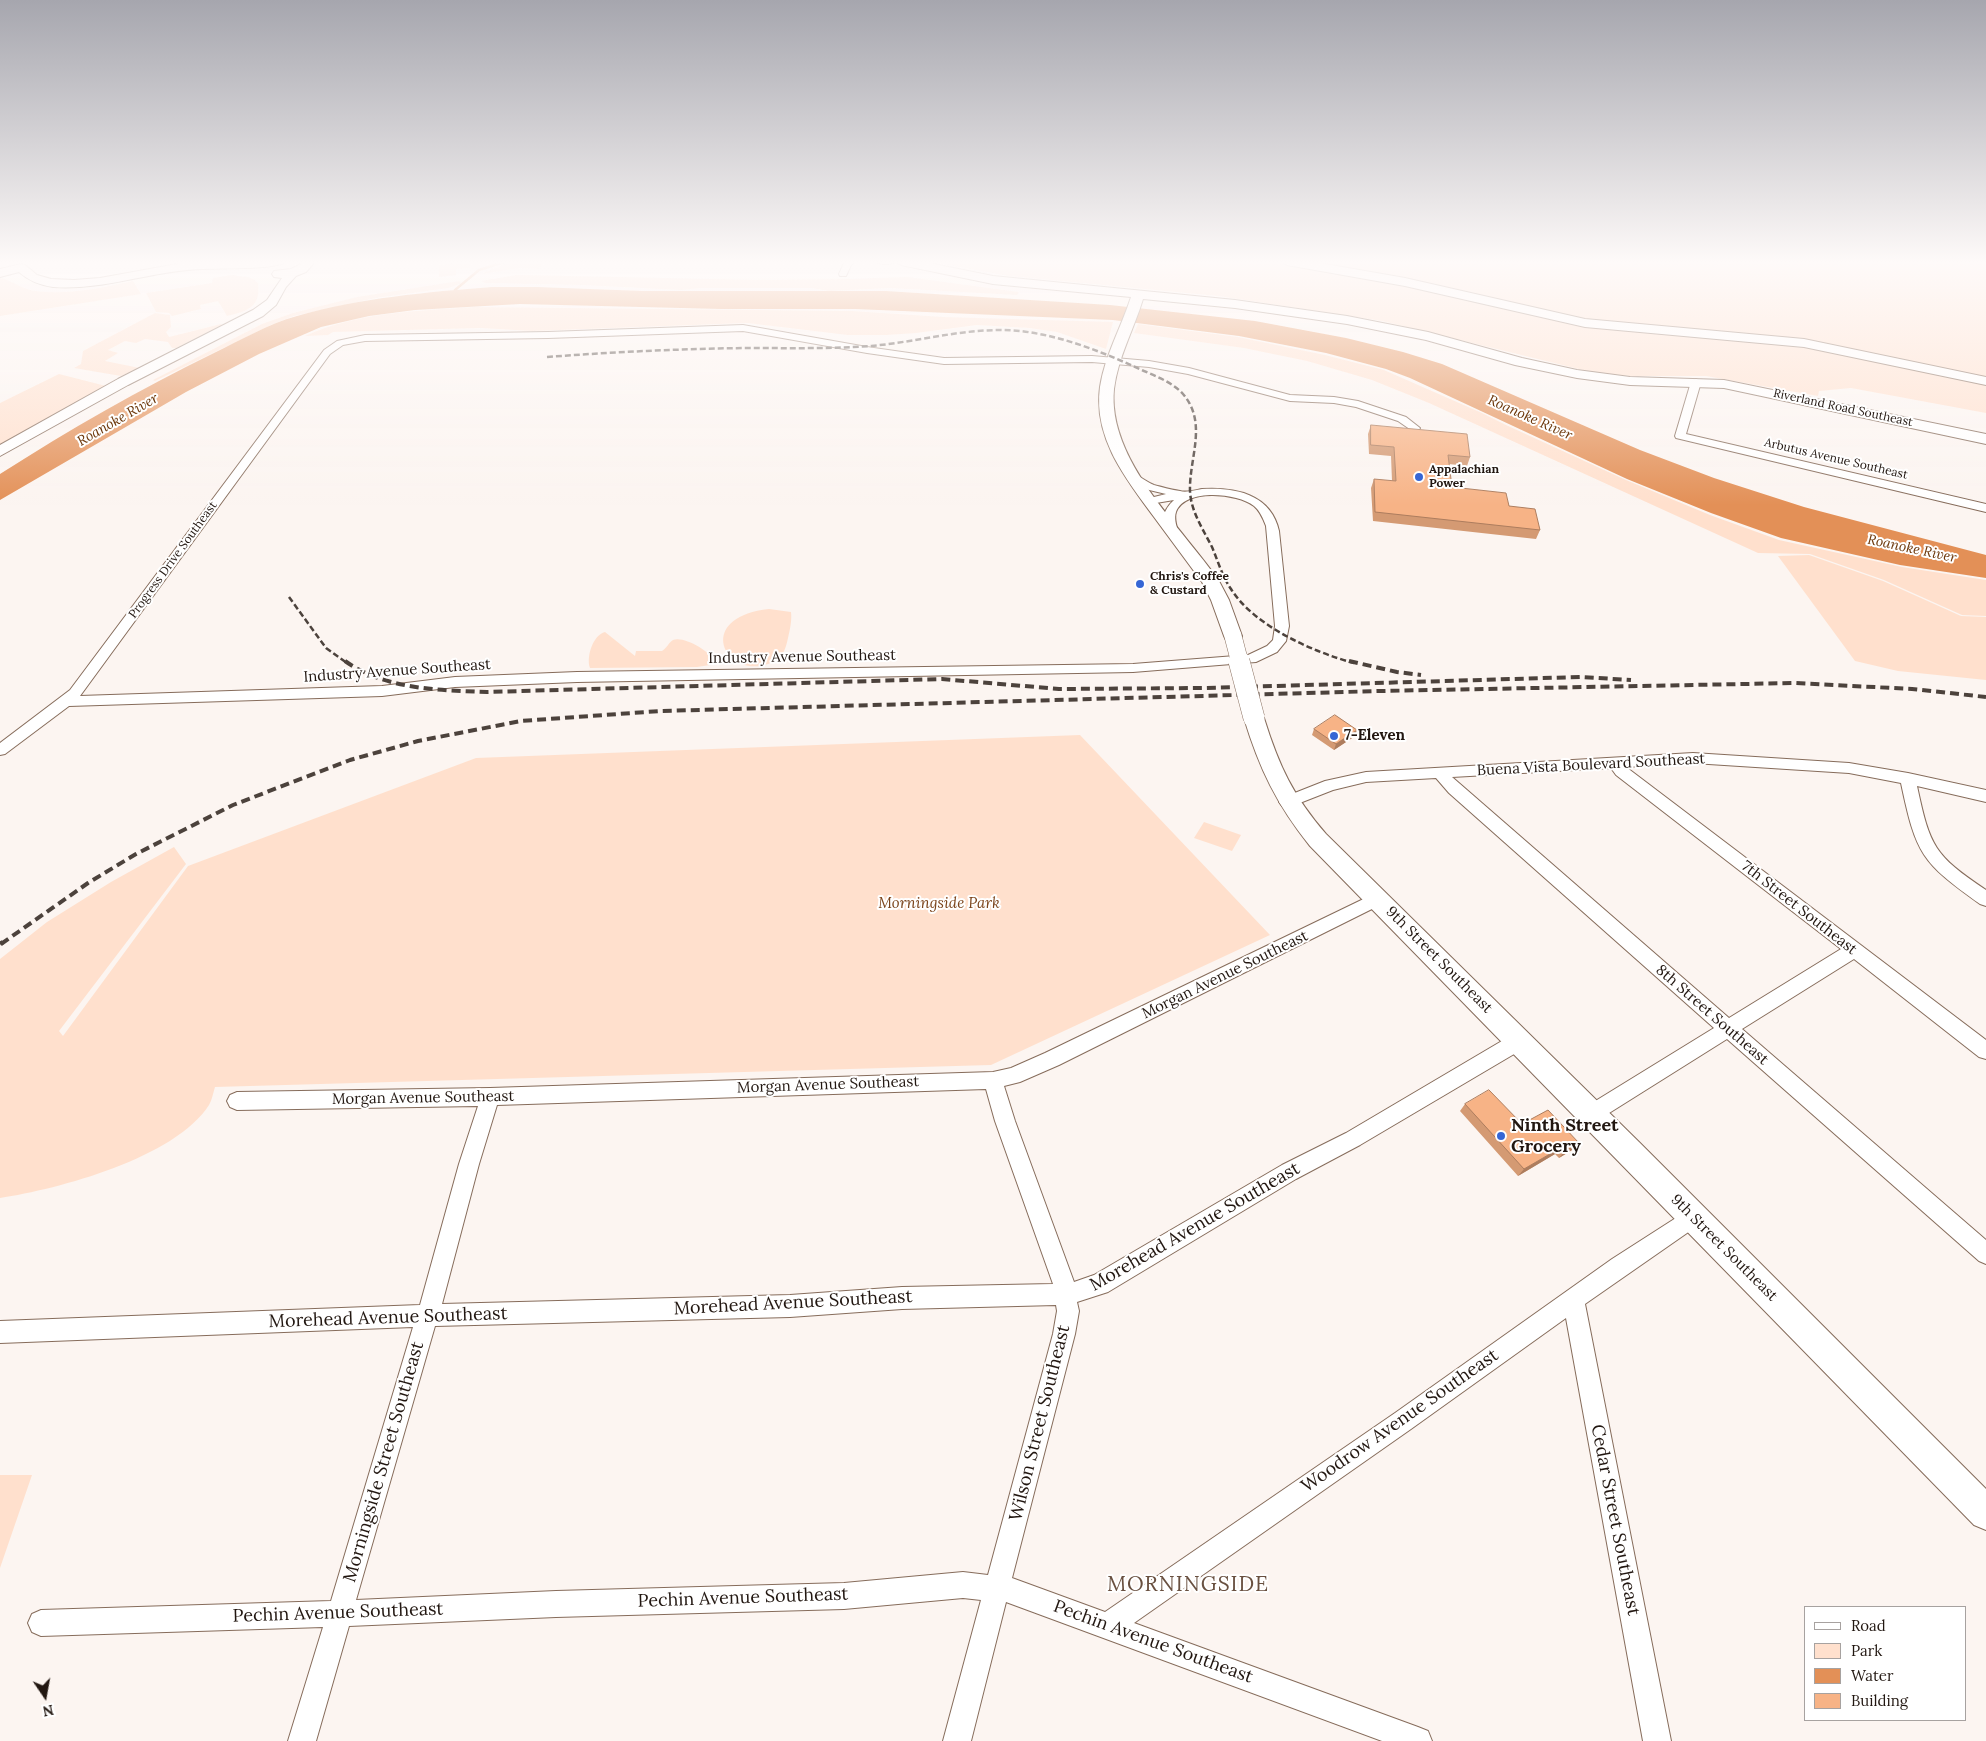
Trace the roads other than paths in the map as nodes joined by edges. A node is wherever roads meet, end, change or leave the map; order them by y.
1 (203, 342) edge
2 (344, 342) edge
3 (826, 342) edge
4 (1120, 342) edge
5 (1450, 342) edge
6 (1798, 342) edge
7 (1114, 361) junction
8 (1986, 381) edge
9 (1696, 382) junction
10 (1415, 428) edge
11 (1986, 439) edge
12 (0, 451) edge
13 (1134, 478) junction
14 (1190, 494) junction
15 (1150, 501) junction
16 (1986, 508) edge
17 (1172, 531) junction
18 (67, 701) junction
19 (0, 750) edge
20 (1614, 762) junction
21 (1440, 773) junction
22 (1908, 778) junction
23 (1986, 796) edge
24 (1287, 802) junction
25 (1378, 898) junction
26 (1986, 899) edge
27 (1854, 950) junction
28 (1728, 1028) junction
29 (1519, 1041) junction
30 (1986, 1051) edge
31 (992, 1080) junction
32 (490, 1097) junction
33 (237, 1101) dead end
34 (1591, 1114) junction
35 (1693, 1217) junction
36 (1986, 1254) edge
37 (1066, 1294) junction
38 (1573, 1299) junction
39 (426, 1316) junction
40 (0, 1332) edge
41 (1983, 1506) edge
42 (997, 1588) junction
43 (340, 1612) junction
44 (41, 1623) dead end
45 (1108, 1626) junction
46 (302, 1741) edge
47 (956, 1741) edge
48 (1418, 1741) edge
49 (1657, 1741) edge

1 - 12 main road
2 - 18 street, Progress Drive Southeast
3 - 7 street, Progress Drive Southeast
4 - 7 main road, 9th Street Southeast
5 - 9 main road, Riverland Road Southeast
6 - 8 main road
7 - 10 street
7 - 13 main road, 9th Street Southeast
9 - 11 main road, Riverland Road Southeast
9 - 16 street, Arbutus Avenue Southeast
13 - 14 street
13 - 15 main road, 9th Street Southeast
14 - 15 street, Industry Avenue Southeast
14 - 17 street
14 - 18 street, Industry Avenue Southeast
15 - 17 main road, 9th Street Southeast
17 - 24 main road, 9th Street Southeast, bridge
18 - 19 street, Progress Drive Southeast
20 - 21 street, Buena Vista Boulevard Southeast
20 - 22 street, Buena Vista Boulevard Southeast
20 - 27 street, 7th Street Southeast
21 - 24 street, Buena Vista Boulevard Southeast
21 - 28 street, 8th Street Southeast
22 - 23 street, Buena Vista Boulevard Southeast
22 - 26 street
24 - 25 main road, 9th Street Southeast
25 - 29 main road, 9th Street Southeast
25 - 31 street, Morgan Avenue Southeast
27 - 28 street
27 - 30 street, 7th Street Southeast
28 - 34 street
28 - 36 street, 8th Street Southeast
29 - 34 main road, 9th Street Southeast
29 - 37 street, Morehead Avenue Southeast
31 - 32 street, Morgan Avenue Southeast
31 - 37 street, Wilson Street Southeast
32 - 33 street, Morgan Avenue Southeast
32 - 39 street, Morningside Street Southeast
34 - 35 main road, 9th Street Southeast
35 - 38 street, Woodrow Avenue Southeast
35 - 41 main road, 9th Street Southeast
37 - 39 street, Morehead Avenue Southeast
37 - 42 street, Wilson Street Southeast
38 - 45 street, Woodrow Avenue Southeast
38 - 49 street, Cedar Street Southeast
39 - 40 street, Morehead Avenue Southeast
39 - 43 street, Morningside Street Southeast
42 - 43 street, Pechin Avenue Southeast
42 - 45 street, Pechin Avenue Southeast
42 - 47 street, Wilson Street Southeast
43 - 44 street, Pechin Avenue Southeast
43 - 46 street, Morningside Street Southeast
45 - 48 street, Pechin Avenue Southeast

